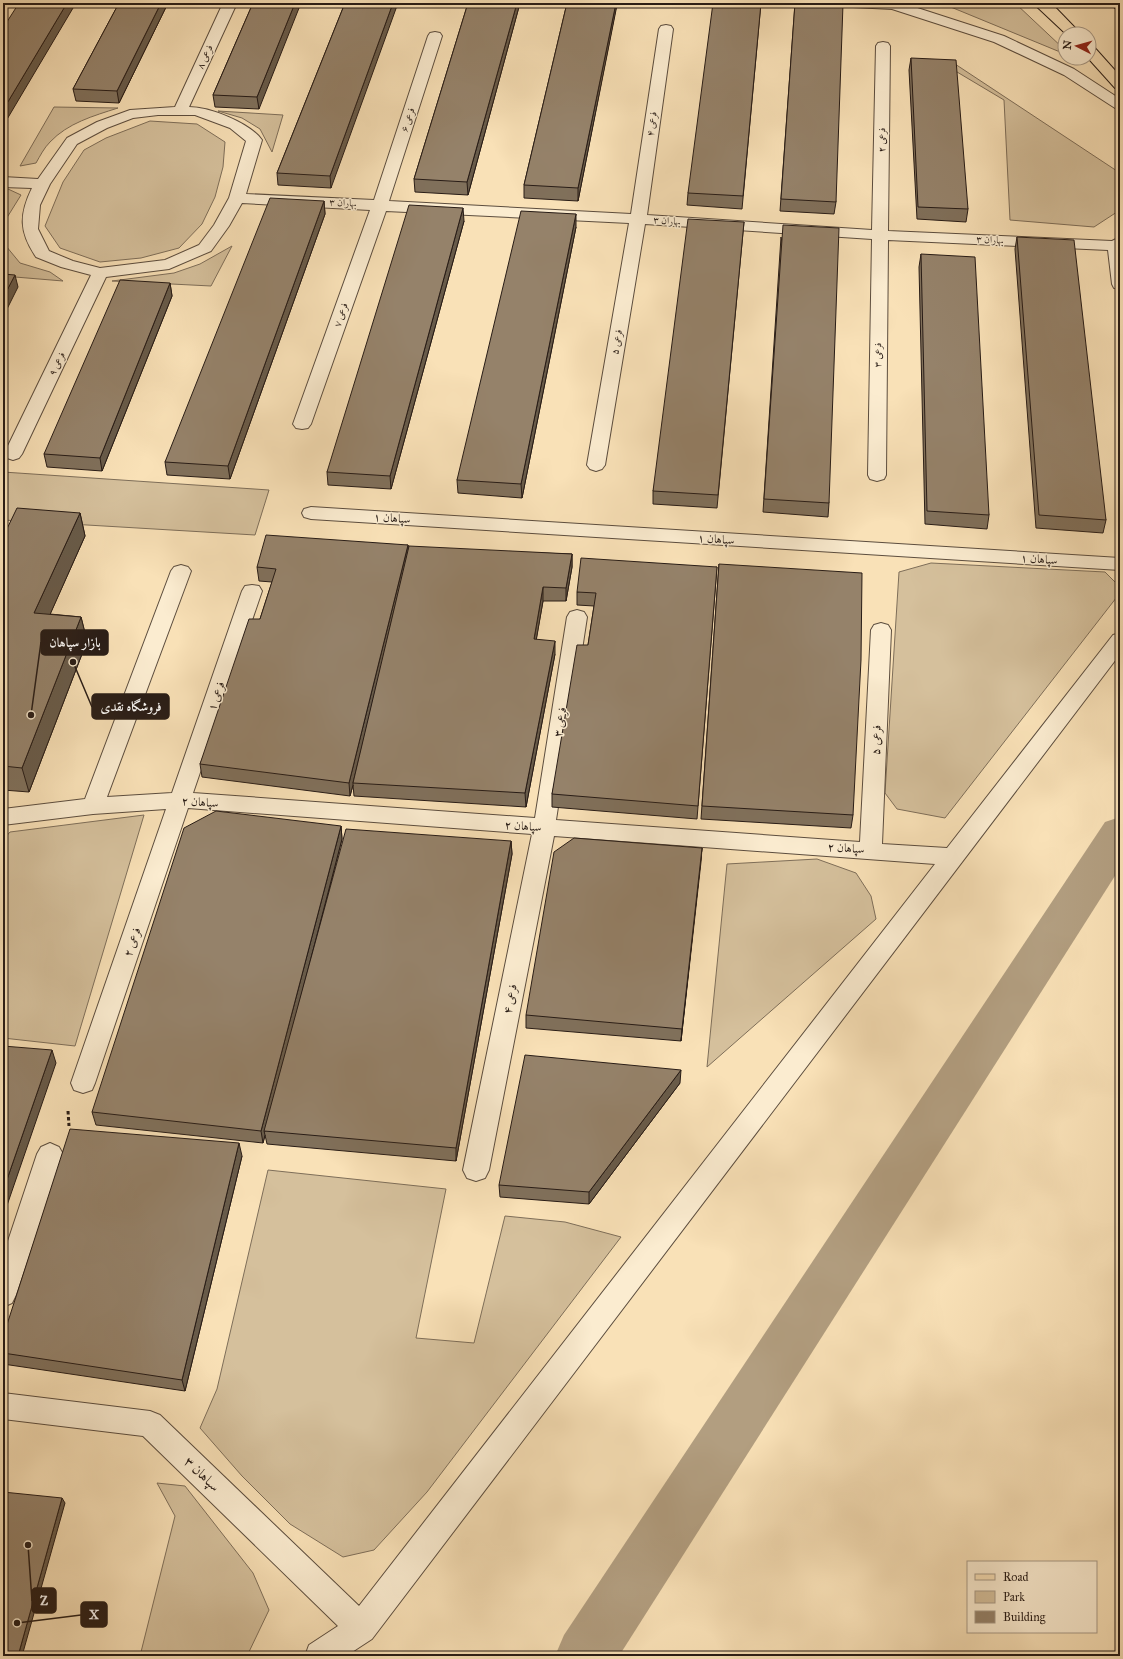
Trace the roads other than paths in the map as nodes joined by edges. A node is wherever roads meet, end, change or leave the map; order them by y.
1 (230, 3) edge
2 (853, 3) edge
3 (1040, 3) edge
4 (1117, 3) edge
5 (889, 4) edge
6 (1120, 5) edge
7 (1066, 26) edge
8 (666, 29) dead end
9 (435, 36) dead end
10 (883, 46) dead end
11 (1097, 57) edge
12 (1100, 60) junction
13 (1120, 62) edge
14 (1120, 85) edge
15 (1120, 105) edge
16 (180, 111) junction
17 (3, 182) edge
18 (42, 184) junction
19 (237, 198) junction
20 (380, 205) junction
21 (638, 219) junction
22 (880, 235) junction
23 (1118, 244) edge
24 (100, 274) junction
25 (1120, 284) edge
26 (302, 424) dead end
27 (13, 454) dead end
28 (596, 465) dead end
29 (877, 475) dead end
30 (311, 513) dead end
31 (1120, 564) edge
32 (181, 571) dead end
33 (252, 591) dead end
34 (577, 617) dead end
35 (881, 630) dead end
36 (1120, 640) edge
37 (180, 800) junction
38 (93, 806) junction
39 (3, 817) edge
40 (544, 828) junction
41 (871, 850) junction
42 (953, 857) junction
43 (83, 1083) dead end
44 (50, 1154) dead end
45 (476, 1170) dead end
46 (3, 1294) edge
47 (3, 1406) edge
48 (361, 1628) junction
49 (320, 1656) edge

1 - 16 street, فرعی ۸
2 - 5 street
3 - 7 main road
4 - 6 main road
5 - 15 street
8 - 21 street, فرعی ۴
9 - 20 street, فرعی ۶
10 - 22 street, فرعی ۲
11 - 12 main road
12 - 13 main road
12 - 14 main road
16 - 18 street
16 - 19 street
17 - 18 street
18 - 24 street
19 - 20 street, بهاران ۳
19 - 24 street
20 - 21 street, بهاران ۳
20 - 26 street, فرعی ۷
21 - 22 street, بهاران ۳
21 - 28 street, فرعی ۵
22 - 23 street, بهاران ۳
22 - 29 street, فرعی ۳
23 - 25 street
24 - 27 street, فرعی ۹
30 - 31 street, سپاهان ۱
32 - 38 street
33 - 37 street, فرعی ۱
34 - 40 street, فرعی ۳
35 - 41 street, فرعی ۵
36 - 42 street
37 - 38 street, سپاهان ۲
37 - 40 street, سپاهان ۲
37 - 43 street, فرعی ۲
38 - 39 street, سپاهان ۲
40 - 41 street, سپاهان ۲
40 - 45 street, فرعی ۴
41 - 42 street, سپاهان ۲
42 - 48 street
44 - 46 street
47 - 48 street, سپاهان ۳
48 - 49 street

